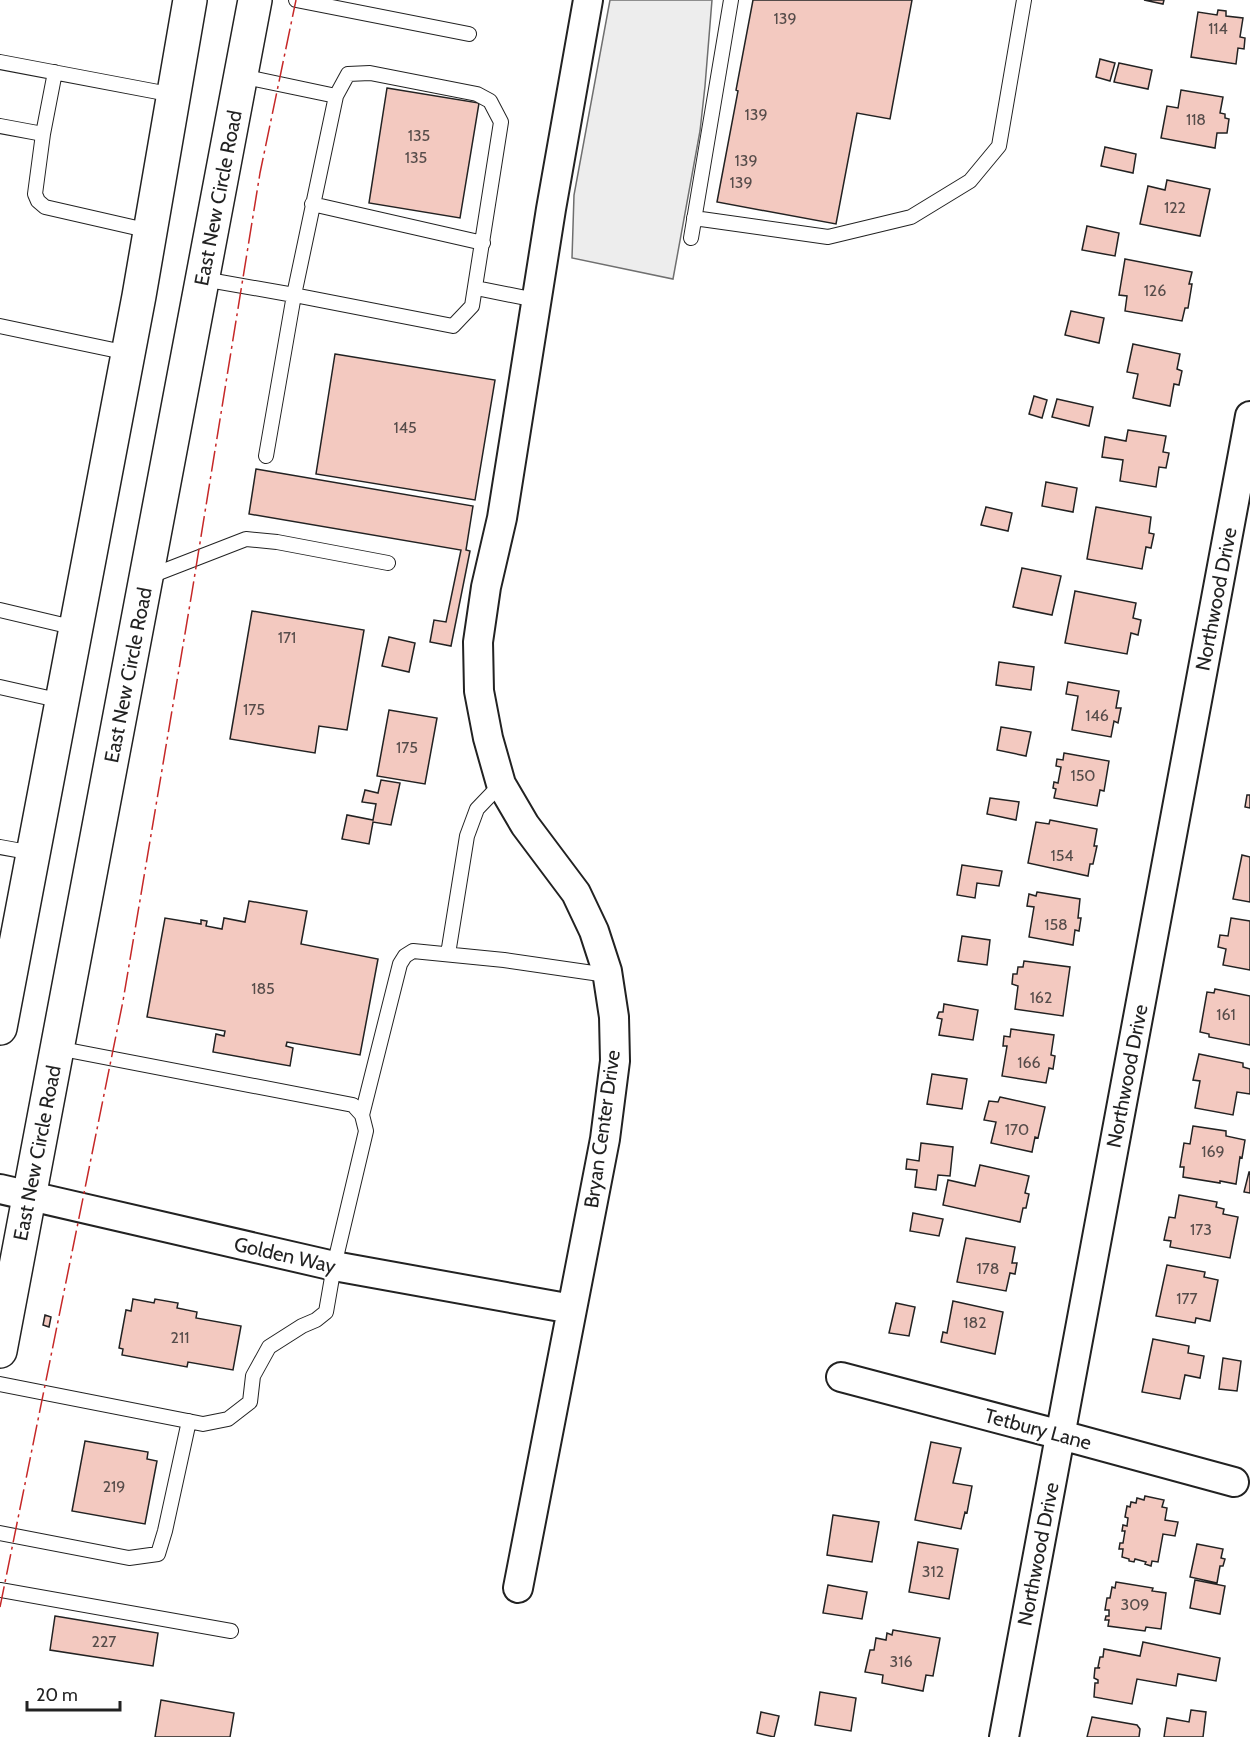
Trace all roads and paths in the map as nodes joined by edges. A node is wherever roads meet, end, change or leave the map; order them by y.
1 (190, 0) edge
2 (255, 0) edge
3 (296, 0) edge
4 (588, 0) edge
5 (730, 0) edge
6 (1024, 0) edge
7 (469, 34) dead end
8 (0, 62) edge
9 (55, 72) junction
10 (241, 76) junction
11 (174, 95) junction
12 (336, 96) junction
13 (0, 126) edge
14 (44, 134) junction
15 (312, 204) junction
16 (694, 218) junction
17 (150, 231) junction
18 (691, 238) dead end
19 (483, 243) junction
20 (202, 279) junction
21 (476, 288) junction
22 (294, 295) junction
23 (536, 300) junction
24 (0, 326) edge
25 (128, 353) junction
26 (1250, 416) edge
27 (266, 456) dead end
28 (388, 563) dead end
29 (146, 578) junction
30 (0, 610) edge
31 (76, 628) junction
32 (0, 687) edge
33 (62, 700) junction
34 (501, 784) junction
35 (0, 847) edge
36 (33, 853) junction
37 (448, 954) junction
38 (607, 975) junction
39 (0, 1022) edge
40 (57, 1048) junction
41 (362, 1115) junction
42 (14, 1193) edge
43 (334, 1266) junction
44 (572, 1309) junction
45 (0, 1351) edge
46 (841, 1377) dead end
47 (0, 1384) edge
48 (189, 1421) junction
49 (1061, 1435) junction
50 (1234, 1482) dead end
51 (0, 1533) edge
52 (518, 1588) dead end
53 (0, 1590) edge
54 (231, 1632) dead end
55 (1004, 1737) edge

1 - 11 highway
2 - 10 highway, East New Circle Road
3 - 7 lane
4 - 23 street, Bryan Center Drive
5 - 16 lane
6 - 16 lane
8 - 9 lane
9 - 11 lane
9 - 14 lane
10 - 12 lane
10 - 20 highway, East New Circle Road
11 - 17 highway
12 - 15 lane
12 - 19 lane
13 - 14 lane
14 - 17 lane
15 - 19 lane
15 - 22 lane
16 - 18 lane
17 - 25 highway
19 - 21 lane
20 - 22 lane
20 - 29 highway, East New Circle Road
21 - 22 lane
21 - 23 lane
22 - 27 lane
23 - 34 street, Bryan Center Drive
24 - 25 lane
25 - 31 highway
26 - 49 street, Northwood Drive
28 - 29 lane
29 - 40 highway, East New Circle Road
30 - 31 lane
31 - 33 highway
32 - 33 lane
33 - 36 highway
34 - 37 lane
34 - 38 street, Bryan Center Drive
35 - 36 lane
36 - 39 highway
37 - 38 lane
37 - 41 lane
38 - 44 street, Bryan Center Drive
40 - 41 lane
40 - 42 highway, East New Circle Road
41 - 43 lane
42 - 43 street, Golden Way
42 - 45 highway, East New Circle Road
43 - 44 street, Golden Way
43 - 48 lane
44 - 52 street, Bryan Center Drive
46 - 49 street, Tetbury Lane
47 - 48 lane
48 - 51 lane
49 - 50 street, Tetbury Lane
49 - 55 street, Northwood Drive
53 - 54 lane

